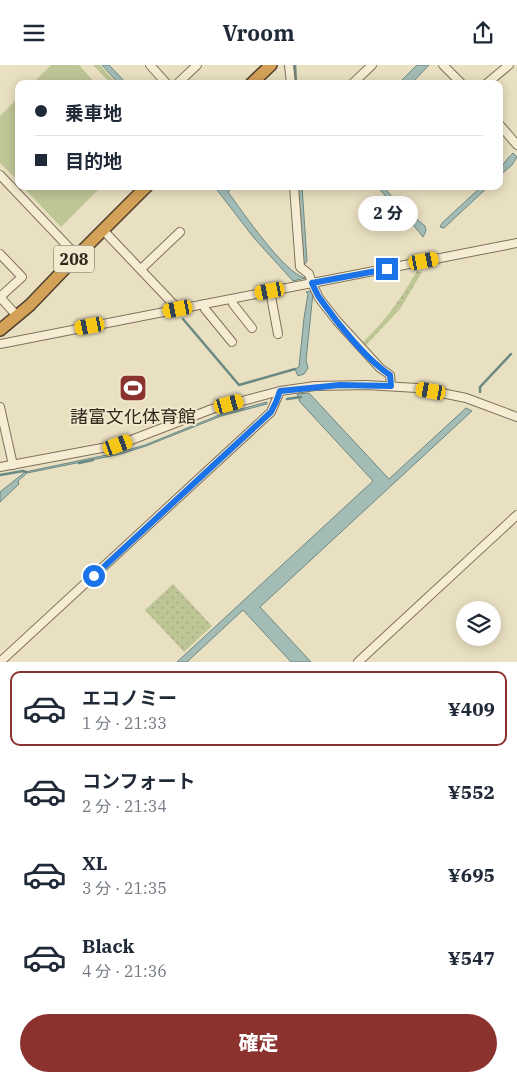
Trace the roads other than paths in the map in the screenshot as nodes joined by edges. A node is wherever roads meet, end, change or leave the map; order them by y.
1 (150, 65) edge
2 (197, 65) edge
3 (270, 65) edge
4 (289, 65) edge
5 (372, 65) edge
6 (444, 65) edge
7 (509, 65) edge
8 (500, 68) edge
9 (163, 80) edge
10 (181, 80) edge
11 (255, 80) edge
12 (291, 80) edge
13 (356, 80) edge
14 (458, 80) edge
15 (490, 80) edge
16 (503, 129) edge
17 (517, 145) edge
18 (0, 175) edge
19 (143, 190) edge
20 (294, 190) edge
21 (102, 230) junction
22 (180, 232) dead end
23 (517, 243) edge
24 (0, 254) edge
25 (76, 256) junction
26 (141, 269) junction
27 (312, 283) junction
28 (270, 291) junction
29 (0, 297) edge
30 (232, 299) junction
31 (205, 304) junction
32 (178, 309) junction
33 (17, 316) junction
34 (252, 328) dead end
35 (0, 329) edge
36 (278, 334) dead end
37 (232, 342) dead end
38 (0, 344) edge
39 (391, 386) junction
40 (280, 391) junction
41 (0, 407) edge
42 (517, 417) edge
43 (13, 465) junction
44 (0, 467) edge
45 (517, 515) edge
46 (0, 662) edge
47 (358, 662) edge

1 - 9 street
2 - 10 street
3 - 11 highway
4 - 12 street
5 - 13 street
6 - 14 street
7 - 8 street
8 - 15 street
16 - 17 street
18 - 25 street
19 - 21 highway, 208
20 - 27 street
21 - 25 highway, 208
21 - 26 street
22 - 26 street
23 - 27 street
24 - 29 street
25 - 33 highway, 208
26 - 32 street
27 - 28 street
27 - 39 street
28 - 30 street
28 - 36 street
29 - 33 street
30 - 31 street
30 - 34 street
31 - 32 street
31 - 37 street
32 - 38 street
33 - 35 highway, 208
39 - 40 street
39 - 42 street
40 - 43 street
40 - 46 street
41 - 43 street
43 - 44 street
45 - 47 street

